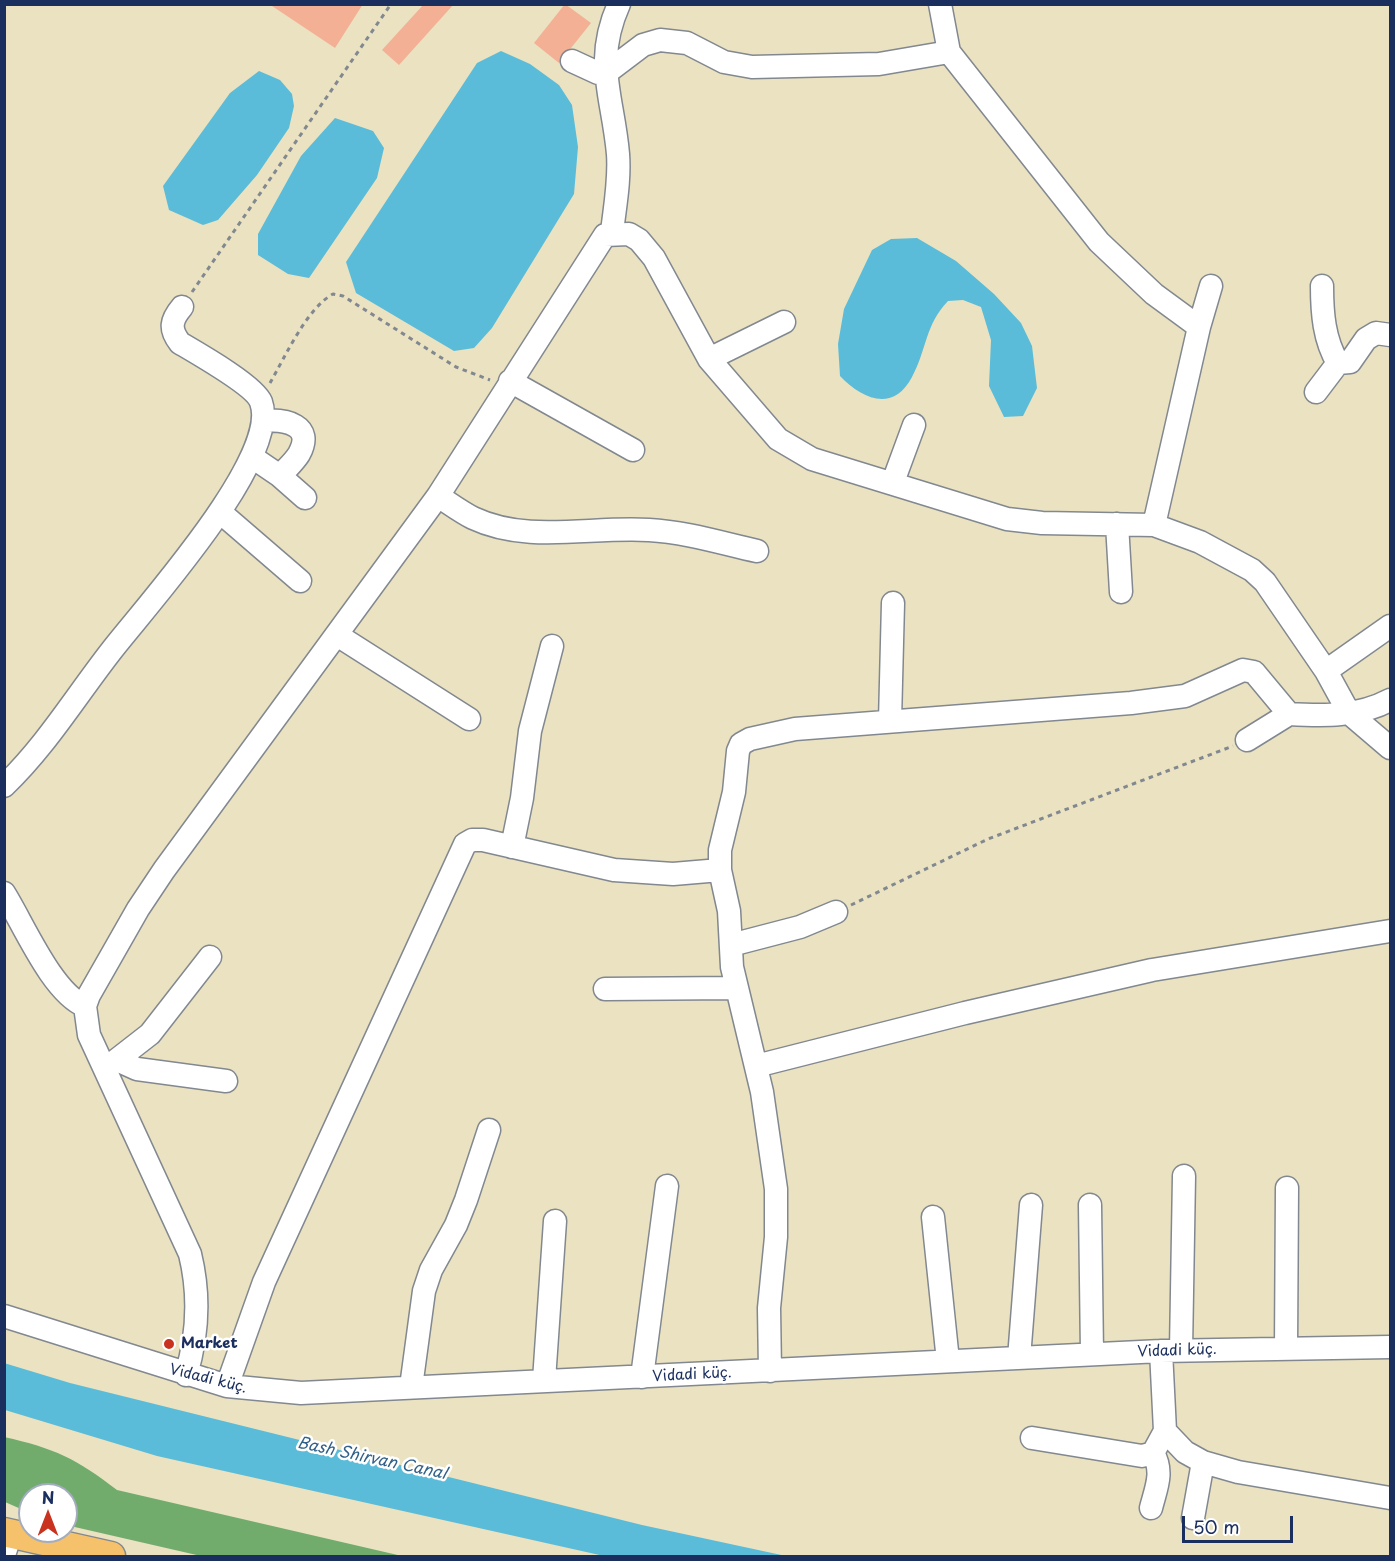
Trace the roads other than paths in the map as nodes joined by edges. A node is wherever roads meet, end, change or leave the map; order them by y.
1 (619, 4) edge
2 (940, 4) edge
3 (949, 52) junction
4 (572, 61) dead end
5 (606, 73) junction
6 (612, 232) junction
7 (1211, 286) dead end
8 (1322, 286) dead end
9 (182, 307) road end
10 (784, 322) dead end
11 (1199, 327) junction
12 (1390, 335) edge
13 (709, 358) junction
14 (1338, 363) junction
15 (510, 381) junction
16 (1316, 392) dead end
17 (262, 410) junction
18 (914, 425) dead end
19 (633, 450) dead end
20 (252, 457) junction
21 (280, 476) junction
22 (893, 482) junction
23 (438, 496) junction
24 (305, 498) dead end
25 (220, 512) junction
26 (1116, 524) junction
27 (1154, 525) junction
28 (757, 552) dead end
29 (300, 581) dead end
30 (1121, 592) dead end
31 (893, 603) dead end
32 (1390, 626) edge
33 (337, 635) junction
34 (552, 646) dead end
35 (1326, 671) junction
36 (1390, 700) edge
37 (1349, 713) junction
38 (1289, 714) junction
39 (470, 719) dead end
40 (890, 721) junction
41 (1247, 740) road end
42 (1390, 747) edge
43 (4, 786) edge
44 (512, 847) junction
45 (720, 870) junction
46 (4, 892) edge
47 (836, 912) road end
48 (1390, 931) edge
49 (730, 945) junction
50 (210, 957) dead end
51 (736, 988) junction
52 (605, 989) dead end
53 (85, 1006) junction
54 (111, 1064) junction
55 (756, 1066) junction
56 (226, 1081) dead end
57 (489, 1130) dead end
58 (1184, 1176) dead end
59 (667, 1186) dead end
60 (1287, 1188) dead end
61 (1032, 1205) dead end
62 (1090, 1205) dead end
63 (933, 1217) dead end
64 (555, 1221) dead end
65 (4, 1316) edge
66 (1390, 1347) edge
67 (1286, 1348) junction
68 (1171, 1351) junction
69 (1092, 1354) junction
70 (1019, 1358) junction
71 (948, 1361) junction
72 (770, 1371) junction
73 (186, 1375) junction
74 (642, 1377) junction
75 (544, 1380) junction
76 (227, 1386) junction
77 (411, 1387) junction
78 (1165, 1431) junction
79 (1032, 1437) dead end
80 (1153, 1453) junction
81 (1203, 1462) junction
82 (1390, 1498) edge
83 (1151, 1508) dead end
84 (1193, 1518) dead end
85 (7, 1540) edge
86 (111, 1557) edge

1 - 5 street
2 - 3 street
3 - 5 street
3 - 11 street
4 - 5 street
5 - 6 street
6 - 13 street
6 - 15 street
7 - 11 street
8 - 14 street
9 - 17 street
10 - 13 street
11 - 27 street
12 - 14 street
13 - 22 street
14 - 16 street
15 - 19 street
15 - 23 street
17 - 20 street
17 - 21 street
18 - 22 street
20 - 21 street
20 - 25 street
21 - 24 street
22 - 26 street
23 - 28 street
23 - 33 street
25 - 29 street
25 - 43 street
26 - 27 street
26 - 30 street
27 - 35 street
31 - 40 street
32 - 35 street
33 - 39 street
33 - 53 street
34 - 44 street
35 - 37 street
36 - 37 street
37 - 38 street
37 - 42 street
38 - 40 street
38 - 41 street
40 - 45 street
44 - 45 street
44 - 76 street
45 - 49 street
46 - 53 street
47 - 49 street
48 - 55 street
49 - 51 street
50 - 54 street
51 - 52 street
51 - 55 street
53 - 54 street
54 - 56 street
54 - 73 street
55 - 72 street
57 - 77 street
58 - 68 street
59 - 74 street
60 - 67 street
61 - 70 street
62 - 69 street
63 - 71 street
64 - 75 street
65 - 73 street, Vidadi küç.
66 - 67 street, Vidadi küç.
67 - 68 street, Vidadi küç.
68 - 69 street, Vidadi küç.
68 - 78 street
69 - 70 street, Vidadi küç.
70 - 71 street, Vidadi küç.
71 - 72 street, Vidadi küç.
72 - 74 street, Vidadi küç.
73 - 76 street, Vidadi küç.
74 - 75 street, Vidadi küç.
75 - 77 street, Vidadi küç.
76 - 77 street, Vidadi küç.
78 - 80 street
78 - 81 street
79 - 80 street
80 - 83 street
81 - 82 street
81 - 84 street
85 - 86 main road

